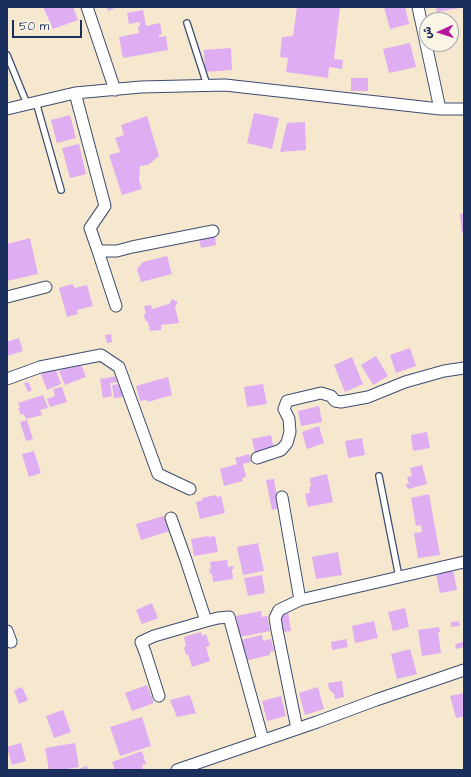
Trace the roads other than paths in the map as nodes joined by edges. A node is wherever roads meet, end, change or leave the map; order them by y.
1 (87, 7) edge
2 (418, 7) edge
3 (188, 23) dead end
4 (7, 55) edge
5 (207, 85) junction
6 (115, 90) junction
7 (75, 94) junction
8 (31, 103) junction
9 (7, 109) edge
10 (440, 109) junction
11 (464, 109) edge
12 (60, 190) dead end
13 (213, 231) dead end
14 (98, 252) junction
15 (46, 287) dead end
16 (7, 297) edge
17 (116, 306) dead end
18 (464, 368) edge
19 (7, 379) edge
20 (257, 458) dead end
21 (379, 476) dead end
22 (190, 489) dead end
23 (282, 497) dead end
24 (171, 518) dead end
25 (464, 562) edge
26 (399, 577) junction
27 (300, 600) junction
28 (206, 621) junction
29 (7, 631) edge
30 (11, 642) dead end
31 (464, 670) edge
32 (159, 696) dead end
33 (297, 729) junction
34 (263, 740) junction
35 (177, 770) edge

1 - 6 street
2 - 10 street
3 - 5 lane
4 - 8 lane
5 - 6 street
5 - 10 street
6 - 7 street
7 - 8 street
7 - 14 street
8 - 9 street
8 - 12 lane
10 - 11 street
13 - 14 street
14 - 17 street
15 - 16 street
18 - 20 street
19 - 22 street
21 - 26 lane
23 - 27 street
24 - 28 street
25 - 26 street
26 - 27 street
27 - 33 street
28 - 32 street
28 - 34 street
29 - 30 street
31 - 33 street
33 - 34 street
34 - 35 street

